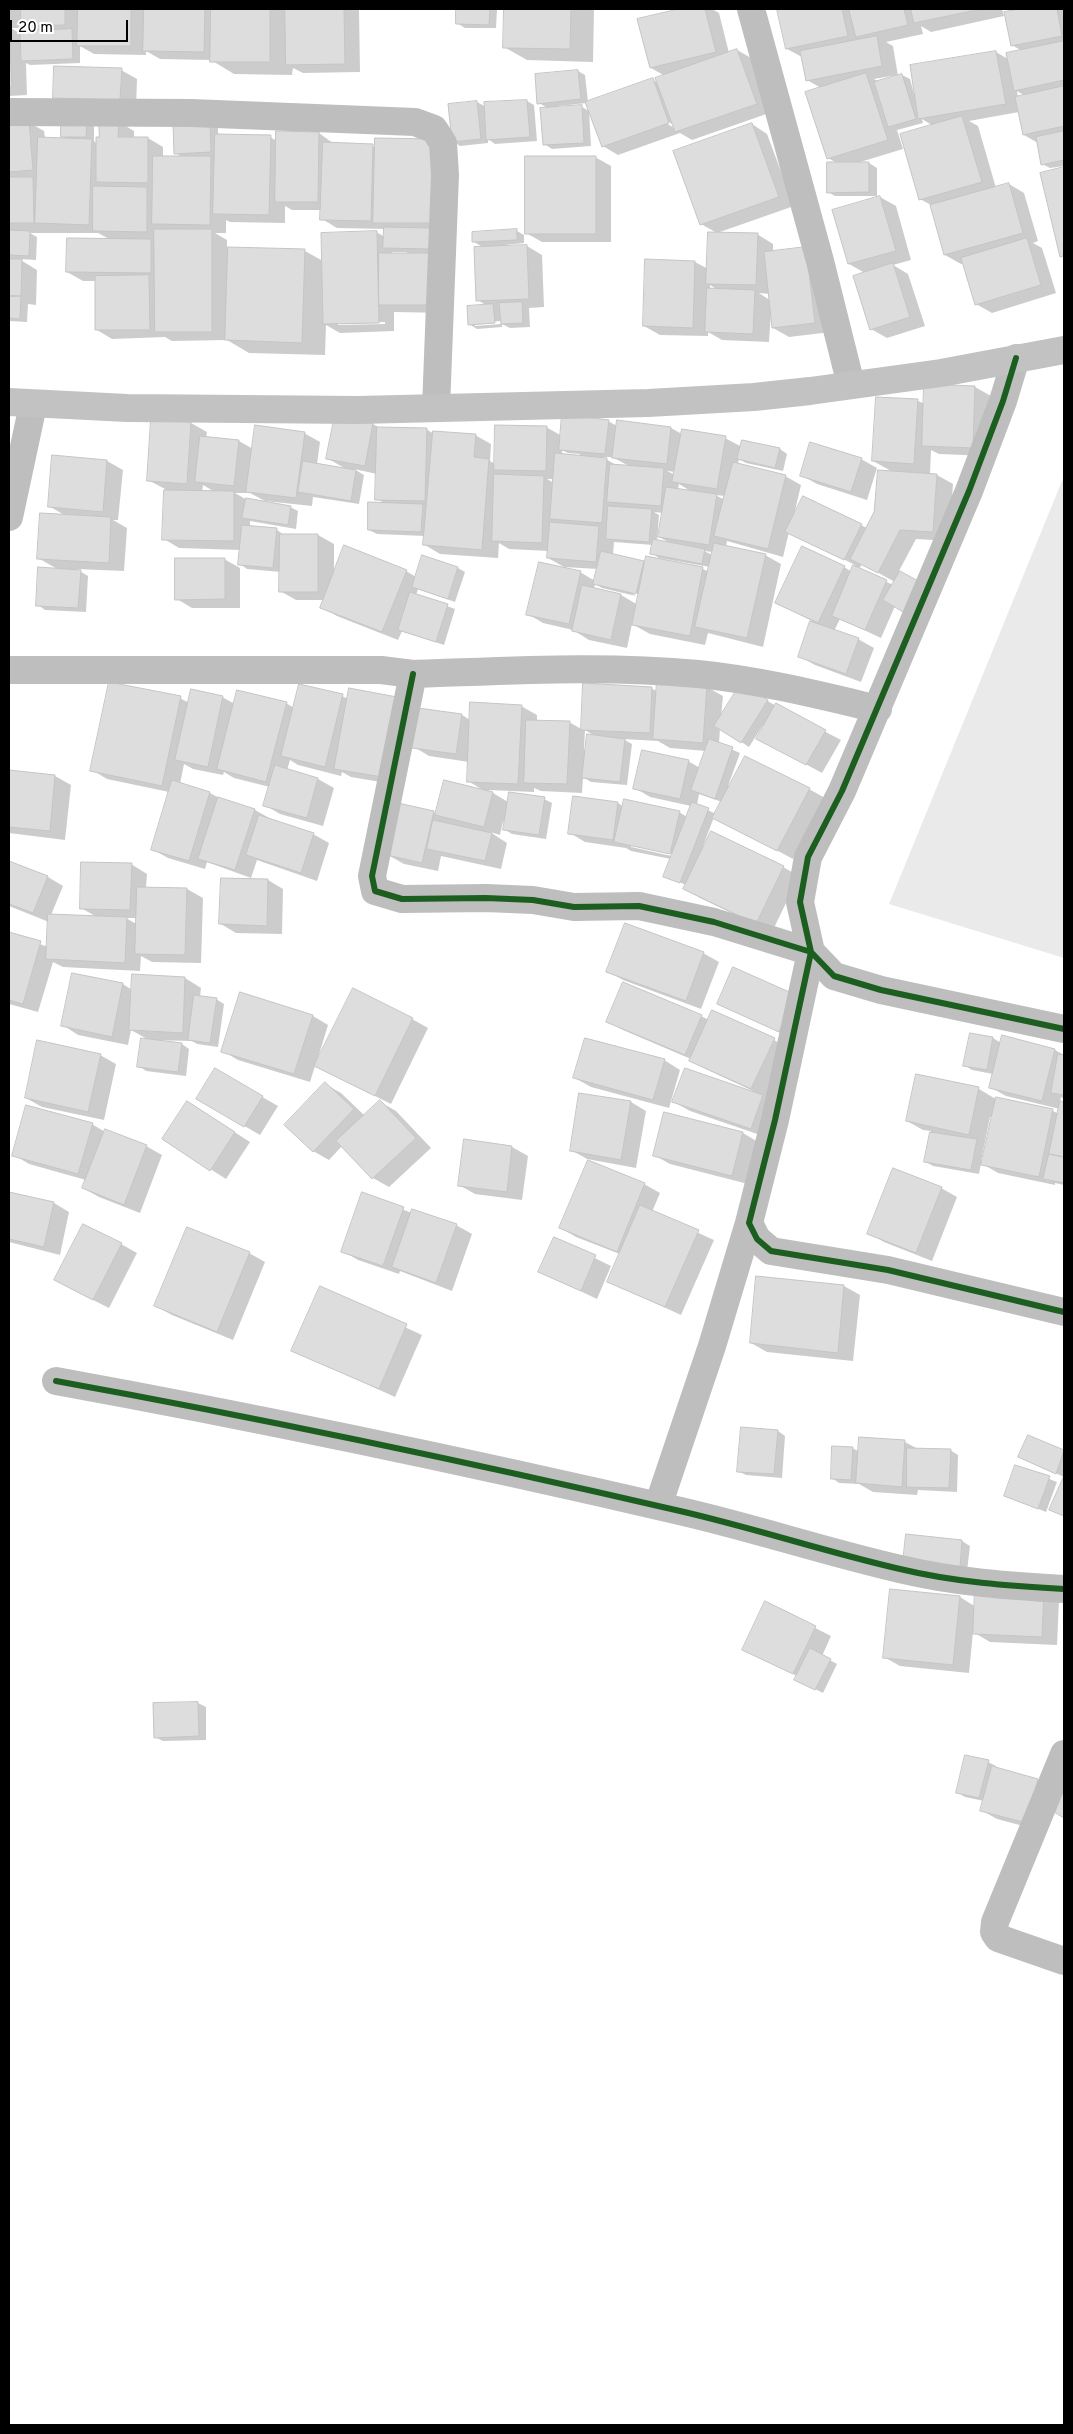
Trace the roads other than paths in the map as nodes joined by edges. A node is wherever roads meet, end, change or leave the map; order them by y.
1 (751, 9) edge
2 (9, 112) edge
3 (1064, 350) edge
4 (1016, 358) junction
5 (851, 385) junction
6 (21, 403) edge
7 (436, 408) junction
8 (9, 517) edge
9 (9, 670) edge
10 (413, 674) junction
11 (878, 709) junction
12 (812, 952) junction
13 (1064, 1029) edge
14 (749, 1223) junction
15 (1064, 1312) edge
16 (56, 1380) dead end
17 (658, 1506) junction
18 (1064, 1589) edge
19 (1064, 1754) edge
20 (1064, 1962) edge

1 - 5 street
2 - 7 street
3 - 4 main road
4 - 5 main road
4 - 11 street
5 - 7 main road
6 - 7 main road
6 - 8 street
9 - 10 street
10 - 11 street
10 - 12 street
11 - 12 street
12 - 13 street
12 - 14 street
14 - 15 street
14 - 17 street
16 - 17 street
17 - 18 street
19 - 20 street

